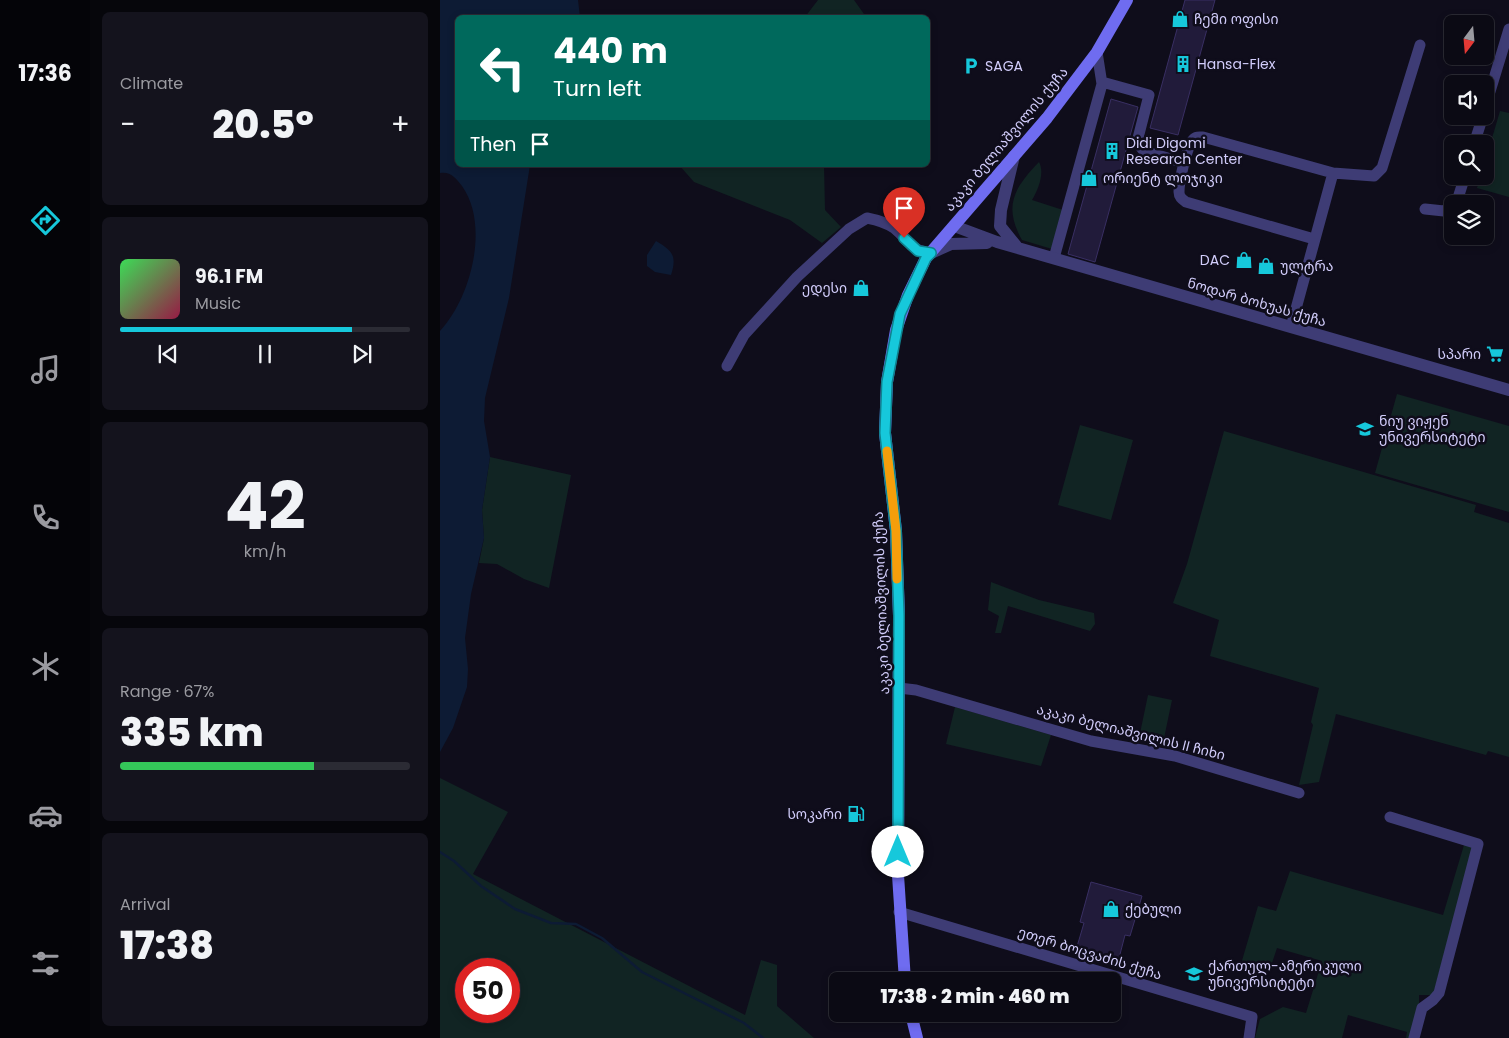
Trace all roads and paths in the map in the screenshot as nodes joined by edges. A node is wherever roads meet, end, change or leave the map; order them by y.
1 (1127, 0) edge
2 (1509, 30) edge
3 (1420, 45) dead end
4 (1097, 52) junction
5 (1494, 79) edge
6 (1102, 82) junction
7 (1014, 156) junction
8 (1185, 163) junction
9 (1333, 174) junction
10 (1424, 209) dead end
11 (1444, 210) edge
12 (954, 226) junction
13 (1314, 239) junction
14 (997, 242) junction
15 (1017, 247) junction
16 (931, 253) junction
17 (1054, 258) junction
18 (1291, 327) junction
19 (727, 366) dead end
20 (1509, 390) edge
21 (899, 688) junction
22 (1299, 793) dead end
23 (1390, 816) dead end
24 (899, 912) junction
25 (904, 972) edge
26 (913, 1022) edge
27 (917, 1038) edge
28 (1249, 1038) edge
29 (1414, 1038) edge

1 - 4 main road, აკაკი ბელიაშვილის ქუჩა
2 - 5 street
3 - 9 street
4 - 6 street
4 - 7 main road, აკაკი ბელიაშვილის ქუჩა
6 - 8 street
6 - 17 street
7 - 12 main road, აკაკი ბელიაშვილის ქუჩა
7 - 15 street
8 - 9 street
8 - 13 street
9 - 13 street
10 - 11 street
12 - 14 street
12 - 16 main road, აკაკი ბელიაშვილის ქუჩა
13 - 18 street
14 - 15 street, ნოდარ ბოხუას ქუჩა
14 - 16 street
15 - 17 street, ნოდარ ბოხუას ქუჩა
16 - 19 street
16 - 21 main road, აკაკი ბელიაშვილის ქუჩა
17 - 18 street, ნოდარ ბოხუას ქუჩა
18 - 20 street, ნოდარ ბოხუას ქუჩა
21 - 22 street, აკაკი ბელიაშვილის II ჩიხი
21 - 24 main road, აკაკი ბელიაშვილის ქუჩა
23 - 29 street
24 - 25 main road, აკაკი ბელიაშვილის ქუჩა
24 - 28 street, ეთერ ბოცვაძის ქუჩა
26 - 27 main road

